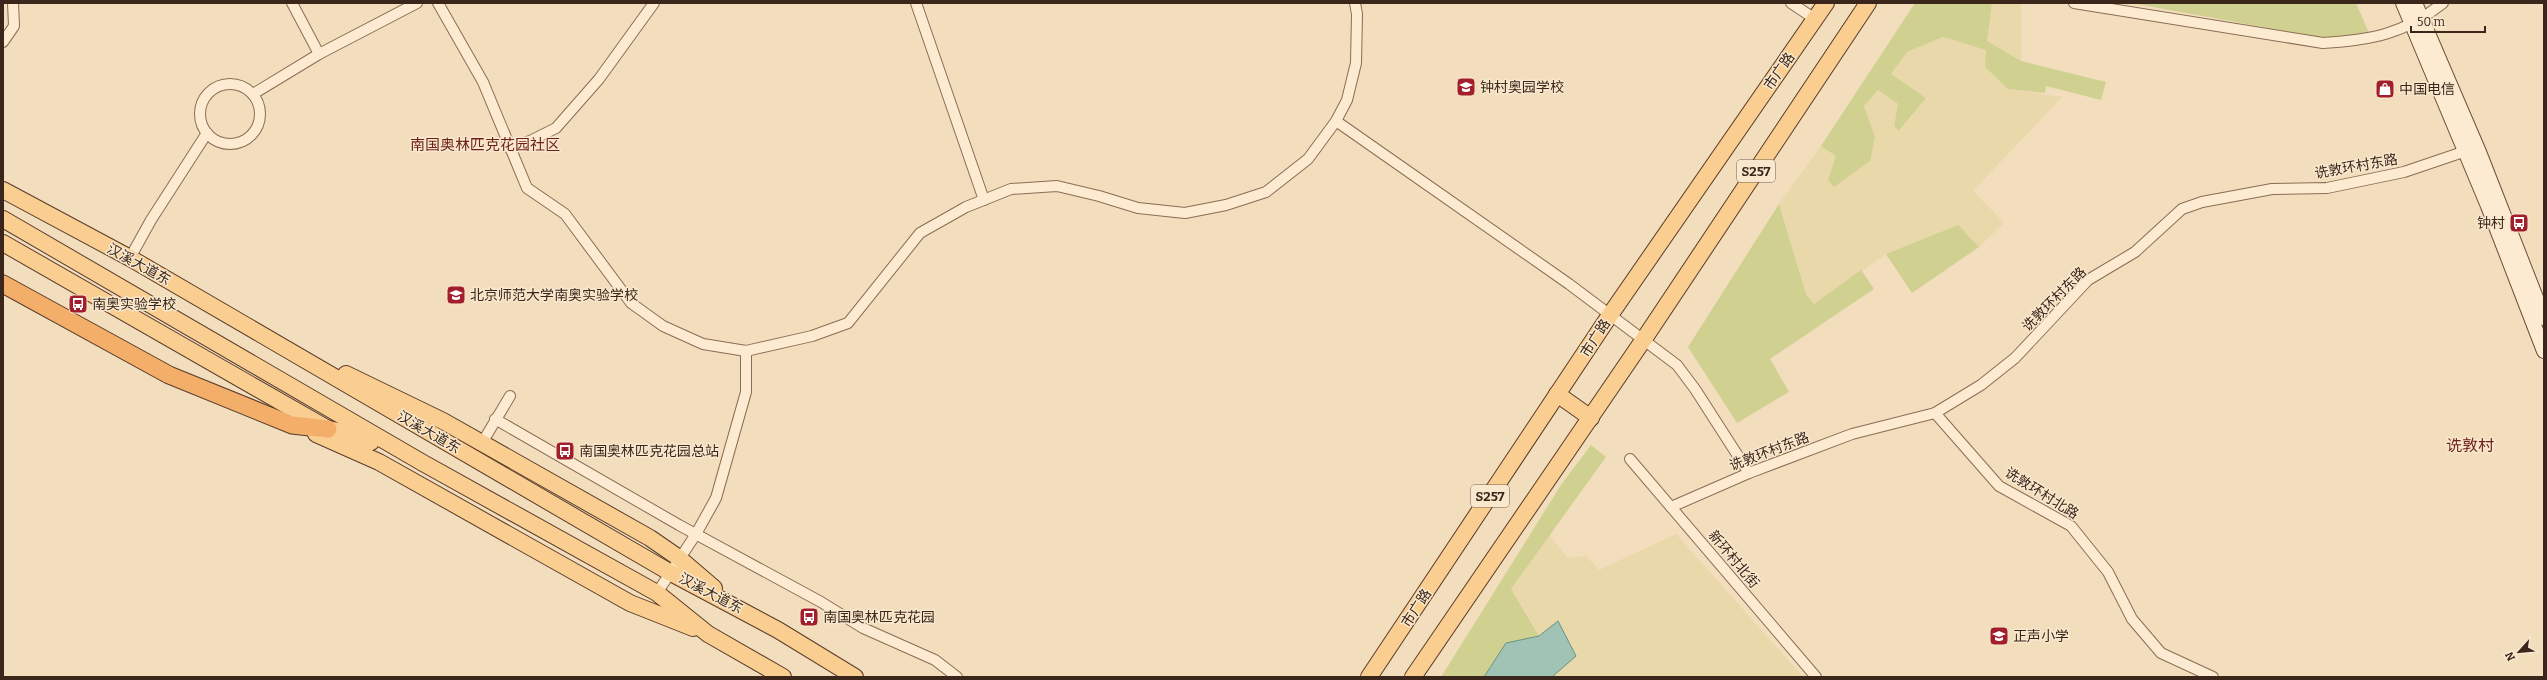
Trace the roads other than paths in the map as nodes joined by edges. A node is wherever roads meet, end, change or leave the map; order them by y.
1 (13, 3) edge
2 (292, 3) edge
3 (417, 3) edge
4 (438, 3) edge
5 (654, 3) edge
6 (916, 3) edge
7 (1355, 3) edge
8 (1791, 3) edge
9 (1826, 3) edge
10 (1868, 3) edge
11 (2074, 3) edge
12 (2403, 3) edge
13 (2415, 3) edge
14 (2443, 3) edge
15 (1815, 19) junction
16 (2417, 21) junction
17 (3, 42) edge
18 (319, 54) junction
19 (253, 94) junction
20 (1336, 121) junction
21 (207, 133) junction
22 (509, 148) junction
23 (2466, 151) junction
24 (3, 190) edge
25 (984, 200) junction
26 (3, 219) edge
27 (3, 243) edge
28 (130, 258) junction
29 (3, 284) edge
30 (1610, 315) junction
31 (2544, 318) edge
32 (1644, 339) junction
33 (280, 346) junction
34 (746, 351) junction
35 (2544, 351) edge
36 (1557, 394) junction
37 (510, 396) dead end
38 (1935, 413) junction
39 (1591, 418) junction
40 (495, 419) junction
41 (292, 425) junction
42 (328, 429) junction
43 (482, 442) junction
44 (1630, 458) dead end
45 (1749, 473) junction
46 (471, 488) junction
47 (1671, 506) junction
48 (584, 522) junction
49 (696, 534) junction
50 (571, 544) junction
51 (680, 558) junction
52 (671, 573) junction
53 (657, 593) junction
54 (732, 604) junction
55 (708, 634) junction
56 (783, 677) edge
57 (855, 677) edge
58 (957, 677) edge
59 (1369, 677) edge
60 (1413, 677) edge
61 (1816, 677) edge
62 (2213, 677) edge

1 - 17 street
2 - 18 street
3 - 18 street
4 - 22 street
5 - 22 street
6 - 25 street
7 - 20 street
8 - 15 street
9 - 15 main road, 市广路 / S257
10 - 32 main road, S257
11 - 16 street
12 - 16 main road
13 - 16 main road
14 - 16 street
15 - 30 main road, 市广路 / S257
16 - 23 main road
16 - 31 main road
18 - 19 street
19 - 21 street
19 - 21 street
20 - 25 street
20 - 30 street
21 - 28 street
22 - 34 street
23 - 35 main road
23 - 38 street, 诜敦环村东路
24 - 28 main road, 汉溪大道东
25 - 34 street
26 - 46 main road, 汉溪大道东
27 - 42 main road
28 - 33 main road, 汉溪大道东
29 - 41 highway
30 - 32 street
30 - 36 main road, 市广路 / S257
32 - 39 main road, S257
32 - 45 street
33 - 43 main road
33 - 48 main road, 汉溪大道东
34 - 49 street
36 - 39 main road
36 - 59 main road, 市广路 / S257
37 - 40 street
38 - 45 street, 诜敦环村东路
38 - 62 street, 诜敦环村北路
39 - 60 main road, S257
40 - 43 street
40 - 49 street
41 - 42 highway
41 - 55 main road
42 - 46 main road
43 - 51 main road
44 - 47 street, 新环村北街
45 - 47 street, 诜敦环村东路
46 - 50 main road, 汉溪大道东
47 - 61 street, 新环村北街
48 - 50 main road
48 - 52 main road, 汉溪大道东
49 - 51 street
49 - 58 street
50 - 53 main road, 汉溪大道东
51 - 52 street
51 - 54 main road
52 - 53 street
52 - 54 main road, 汉溪大道东
53 - 55 main road, 汉溪大道东
54 - 57 main road, 汉溪大道东
55 - 56 main road, 汉溪大道东

